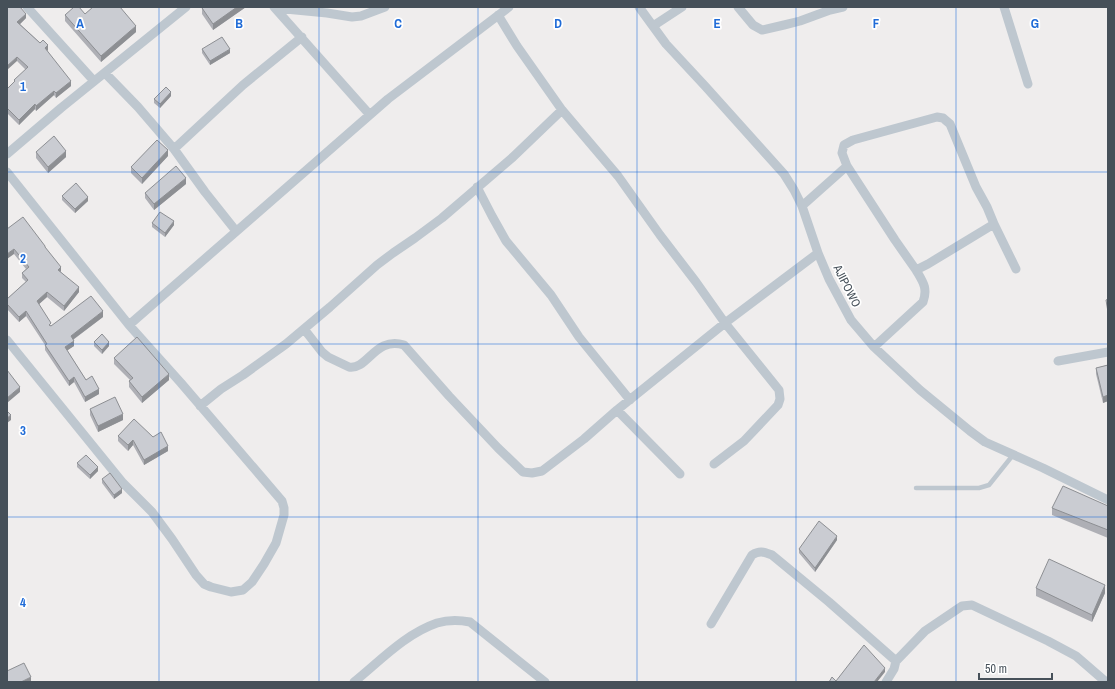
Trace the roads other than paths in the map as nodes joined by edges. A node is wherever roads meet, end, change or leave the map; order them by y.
1 (27, 7) edge
2 (186, 7) edge
3 (385, 7) edge
4 (508, 7) edge
5 (639, 7) edge
6 (682, 7) edge
7 (738, 7) edge
8 (843, 7) edge
9 (1004, 7) edge
10 (275, 8) edge
11 (831, 9) edge
12 (498, 15) junction
13 (652, 26) junction
14 (302, 37) junction
15 (105, 73) junction
16 (94, 81) junction
17 (1028, 84) dead end
18 (562, 110) junction
19 (370, 115) junction
20 (174, 149) junction
21 (7, 154) edge
22 (847, 166) junction
23 (7, 172) edge
24 (477, 187) junction
25 (802, 206) junction
26 (994, 224) junction
27 (236, 231) junction
28 (818, 253) junction
29 (1016, 269) dead end
30 (916, 270) junction
31 (725, 323) junction
32 (129, 324) junction
33 (304, 329) junction
34 (7, 340) edge
35 (874, 347) junction
36 (1108, 352) edge
37 (1058, 361) dead end
38 (630, 400) junction
39 (200, 406) junction
40 (616, 410) junction
41 (1012, 455) junction
42 (714, 464) dead end
43 (680, 474) dead end
44 (916, 488) dead end
45 (1108, 500) edge
46 (711, 624) dead end
47 (896, 661) junction
48 (354, 682) edge
49 (546, 682) edge
50 (886, 682) edge
51 (1106, 682) edge

1 - 16 street
2 - 15 street
3 - 10 street
4 - 12 street
5 - 13 street, AJIPOWO
6 - 13 street
7 - 11 street
8 - 11 street
9 - 17 street
10 - 14 street
12 - 18 street
12 - 19 street
13 - 25 street, AJIPOWO
14 - 19 street
14 - 20 street
15 - 16 street
15 - 20 street
16 - 21 street
18 - 24 street
18 - 31 street
19 - 27 street
20 - 27 street
22 - 25 street
22 - 26 street
22 - 30 street
23 - 32 street
24 - 33 street
24 - 38 street
25 - 28 street, AJIPOWO
26 - 29 street
26 - 30 street
27 - 32 street
28 - 31 street
28 - 35 street, AJIPOWO
30 - 35 street
31 - 38 street
31 - 42 street
32 - 39 street
33 - 39 street
33 - 40 street
34 - 39 street
35 - 41 street, AJIPOWO
36 - 37 street
38 - 40 street
40 - 43 street
41 - 44 lane
41 - 45 street, AJIPOWO
46 - 47 street
47 - 50 street
47 - 51 street
48 - 49 street

